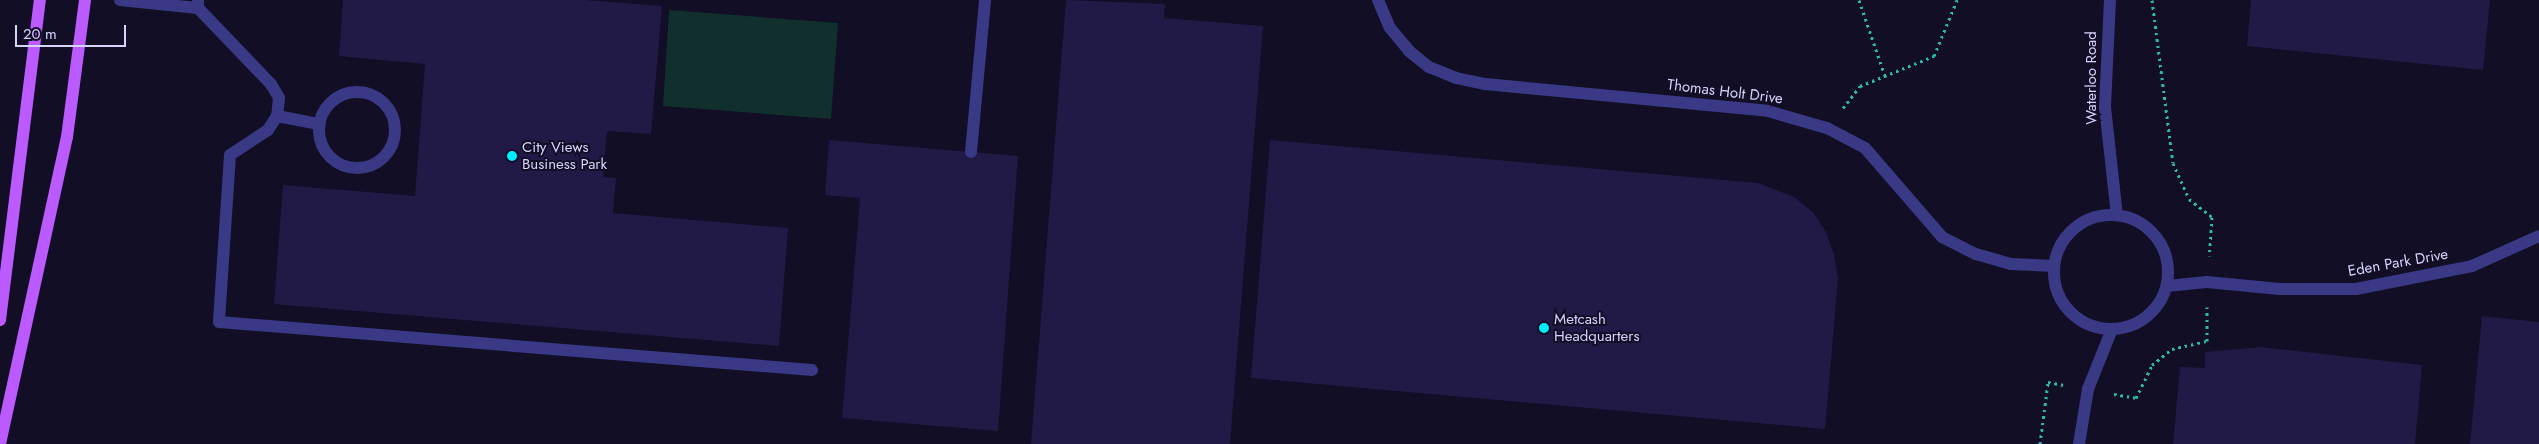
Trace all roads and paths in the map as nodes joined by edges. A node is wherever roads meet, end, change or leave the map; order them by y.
1 (40, 0) edge
2 (85, 0) edge
3 (120, 0) edge
4 (985, 0) edge
5 (1378, 0) edge
6 (1859, 0) edge
7 (1957, 0) edge
8 (2110, 0) edge
9 (2152, 0) edge
10 (198, 4) edge
11 (1885, 76) junction
12 (278, 116) junction
13 (319, 124) junction
14 (1827, 128) junction
15 (971, 152) dead end
16 (2117, 215) junction
17 (2212, 217) dead end
18 (2539, 236) edge
19 (2054, 266) junction
20 (2167, 286) junction
21 (0, 320) edge
22 (2112, 329) junction
23 (2207, 341) dead end
24 (812, 370) dead end
25 (2048, 382) dead end
26 (2136, 398) dead end
27 (0, 444) edge
28 (2040, 444) edge
29 (2078, 444) edge

1 - 21 main road
2 - 27 main road
3 - 10 street
4 - 15 street
5 - 14 street, Thomas Holt Drive
6 - 11 path
7 - 11 path
8 - 16 street, Waterloo Road
9 - 17 path
10 - 12 street
11 - 14 path
12 - 13 street
12 - 24 street
13 - 13 street
14 - 19 street, Thomas Holt Drive
16 - 19 street
16 - 20 street
18 - 20 street, Eden Park Drive
19 - 22 street
20 - 22 street
22 - 29 street
23 - 26 path
25 - 28 path

